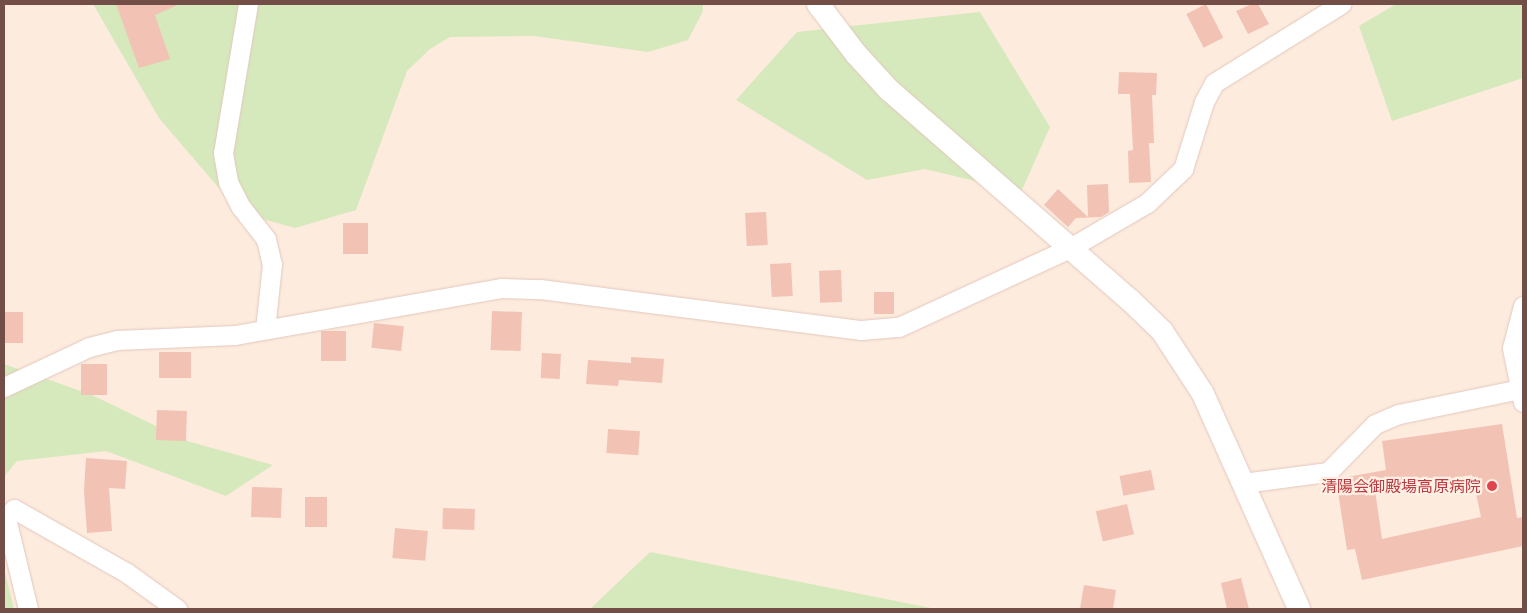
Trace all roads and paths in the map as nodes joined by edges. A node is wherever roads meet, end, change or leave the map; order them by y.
1 (248, 4) edge
2 (818, 4) edge
3 (1341, 4) edge
4 (1070, 248) junction
5 (1523, 306) edge
6 (265, 329) junction
7 (4, 387) edge
8 (1522, 395) edge
9 (1243, 483) junction
10 (28, 609) edge
11 (177, 609) edge
12 (1299, 609) edge

1 - 6 street
2 - 4 street
3 - 4 street
4 - 6 street
4 - 9 street
5 - 8 street
6 - 7 street
8 - 9 street
9 - 12 street
10 - 11 street

